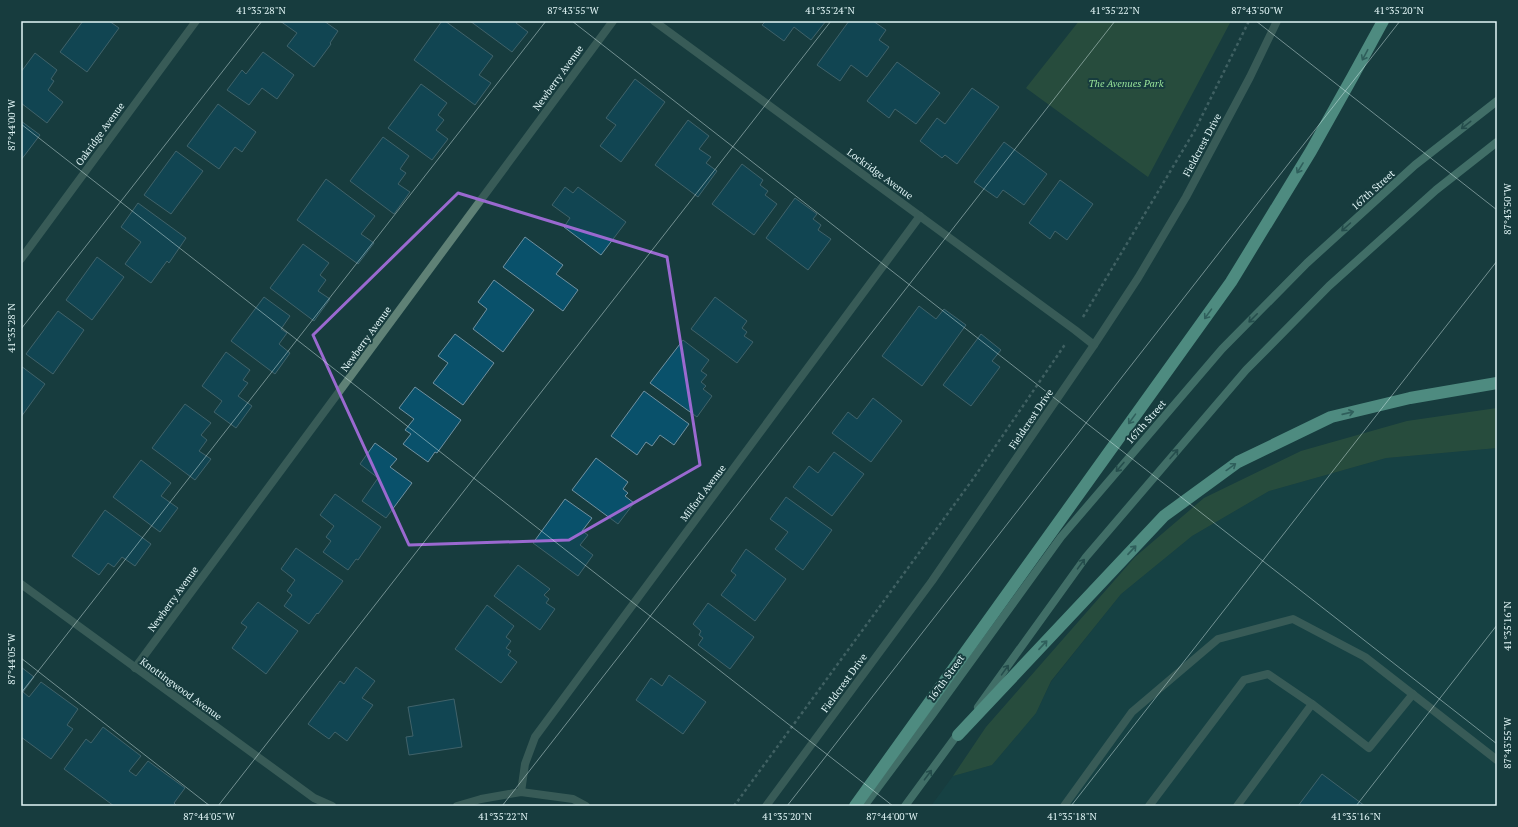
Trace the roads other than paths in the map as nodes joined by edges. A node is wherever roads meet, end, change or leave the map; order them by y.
1 (196, 21) edge
2 (613, 21) edge
3 (654, 21) edge
4 (1277, 21) edge
5 (1383, 21) edge
6 (1497, 101) edge
7 (1497, 142) edge
8 (920, 216) junction
9 (21, 258) edge
10 (1094, 345) junction
11 (1497, 383) edge
12 (21, 584) edge
13 (135, 668) junction
14 (1413, 694) junction
15 (1312, 704) junction
16 (958, 734) junction
17 (1497, 760) edge
18 (521, 792) junction
19 (332, 806) edge
20 (457, 806) edge
21 (586, 806) edge
22 (766, 806) edge
23 (854, 806) edge
24 (864, 806) edge
25 (905, 806) edge
26 (1064, 806) edge
27 (1149, 806) edge
28 (1237, 806) edge

1 - 9 street, Oakridge Avenue
2 - 13 street, Newberry Avenue
3 - 8 street, Lockridge Avenue
4 - 10 street, Fieldcrest Drive
5 -> 23 highway
6 -> 24 main road, 167th Street
16 -> 7 main road
8 - 10 street, Lockridge Avenue
8 - 18 street, Milford Avenue
10 - 22 street, Fieldcrest Drive
16 -> 11 highway
12 - 13 street, Knottingwood Avenue
13 - 19 street, Knottingwood Avenue
14 - 15 street
14 - 17 street
14 - 26 street
15 - 27 street
15 - 28 street
25 -> 16 main road
18 - 20 street
18 - 21 street

